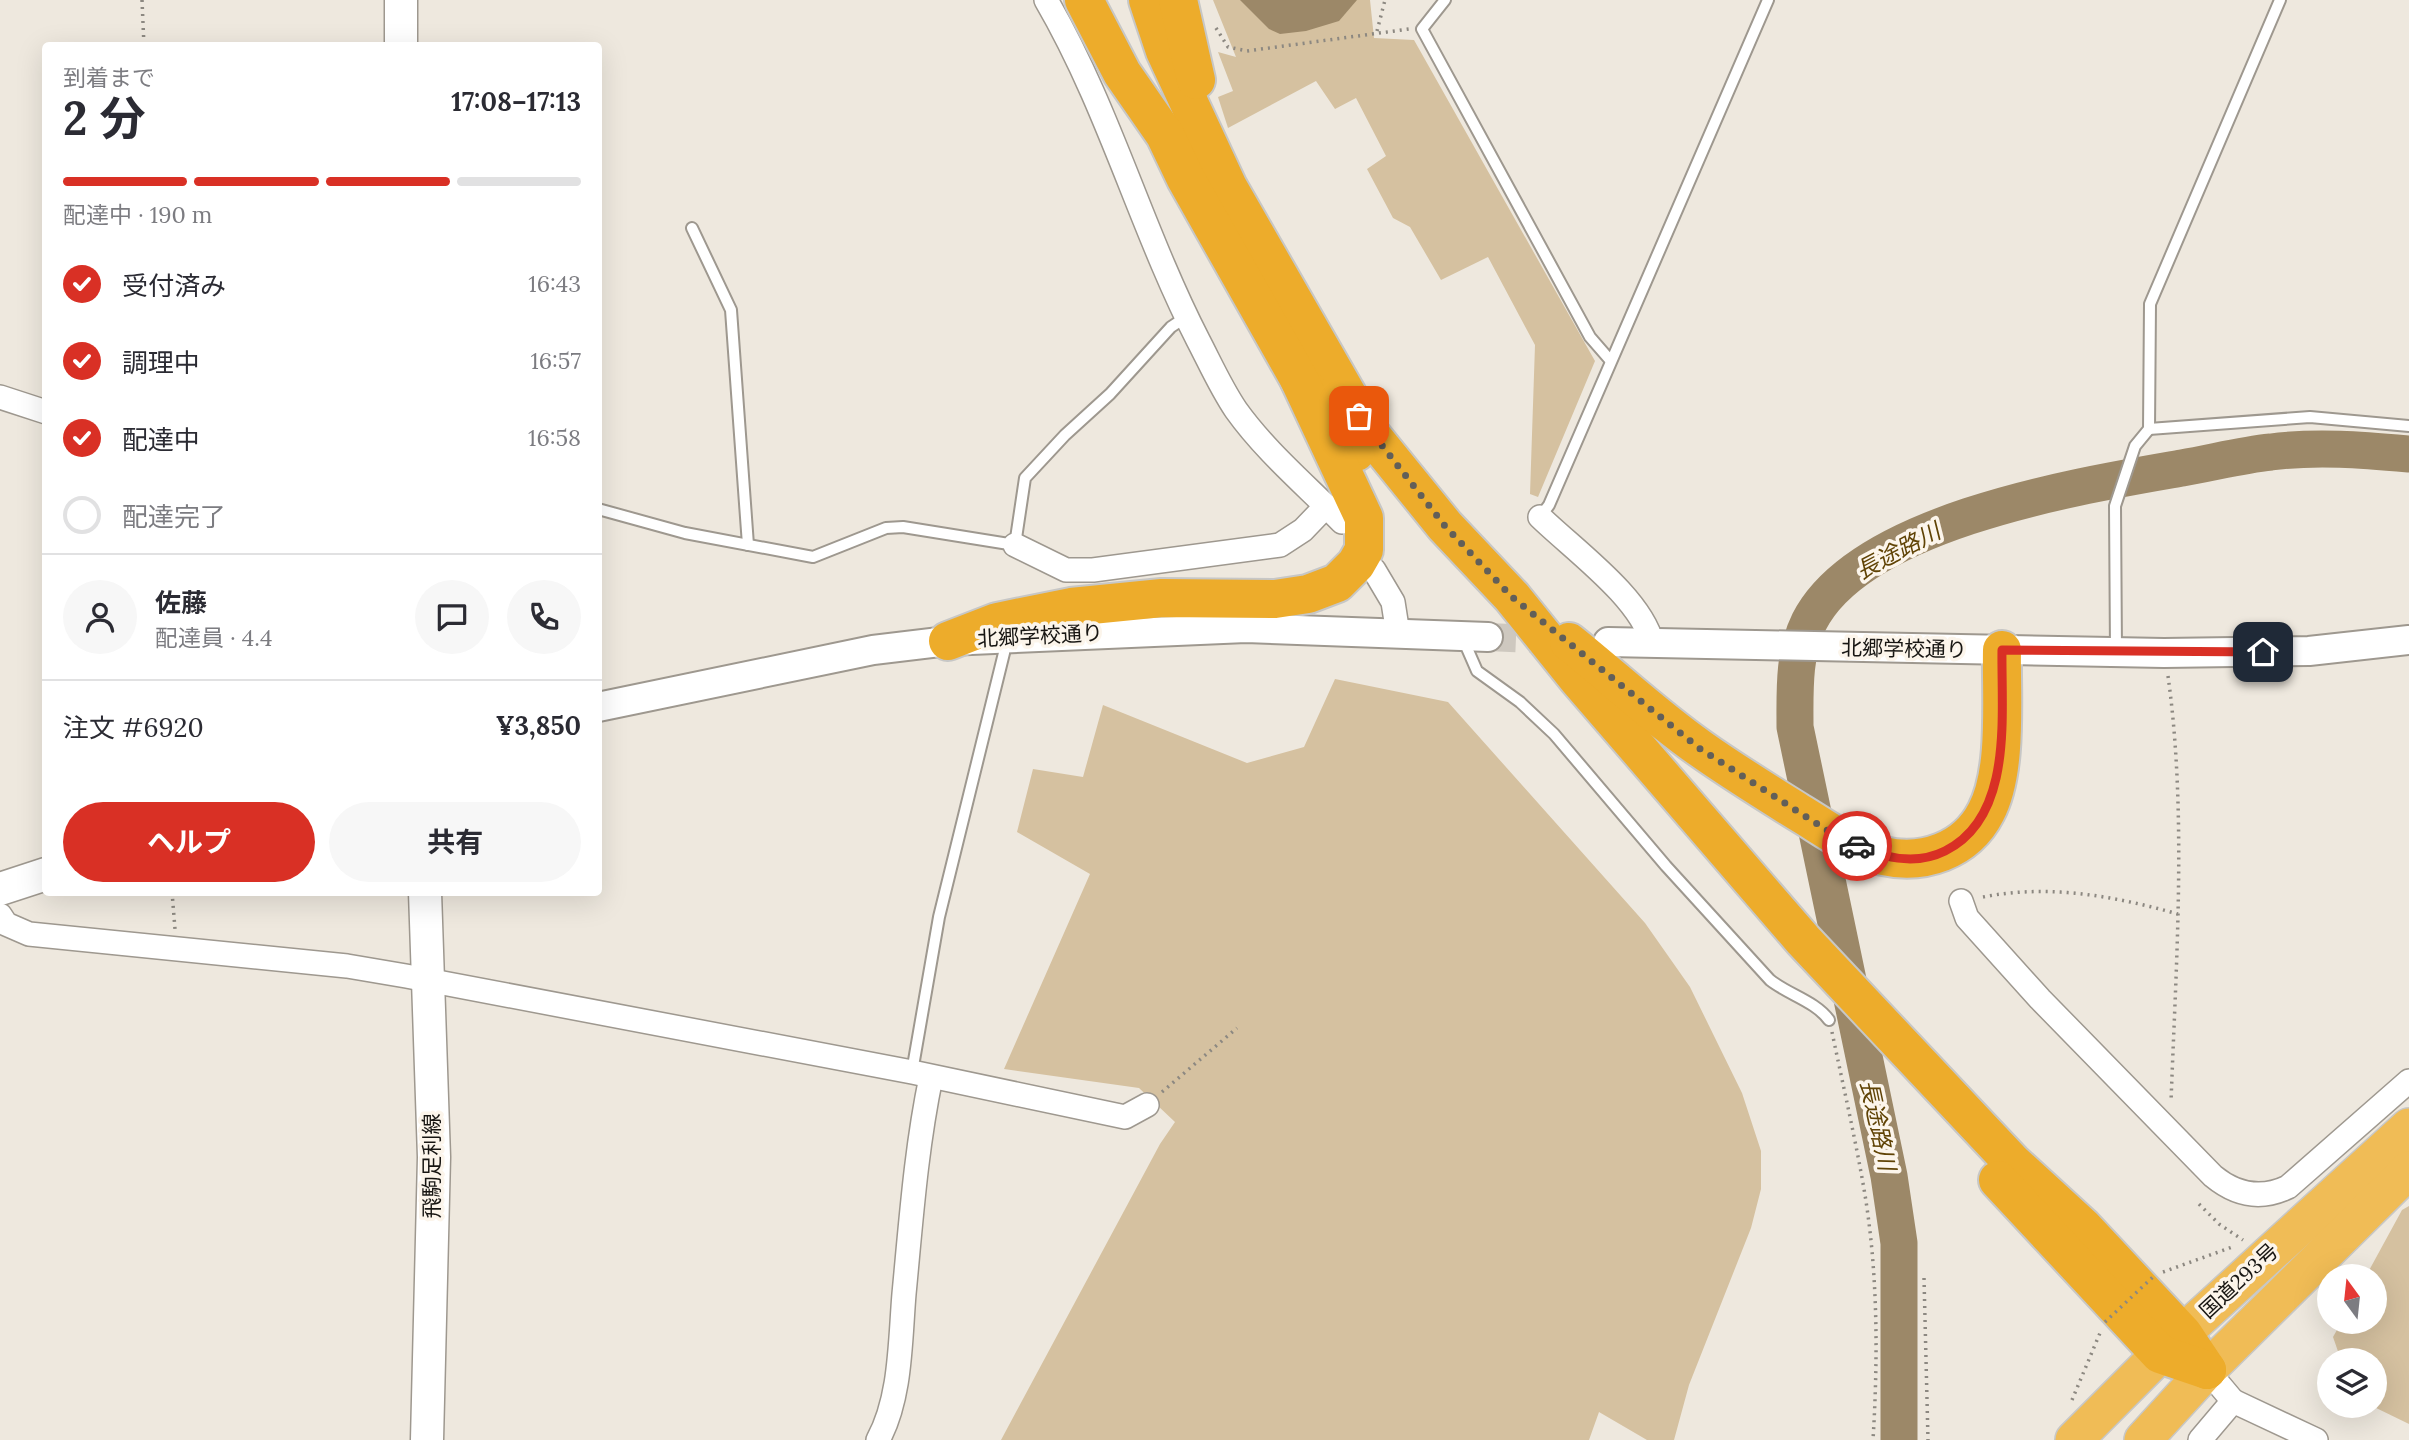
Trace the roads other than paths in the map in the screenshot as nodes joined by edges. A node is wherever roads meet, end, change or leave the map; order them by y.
1 (401, 0) edge
2 (1046, 0) edge
3 (1084, 0) edge
4 (1128, 0) edge
5 (1148, 0) edge
6 (1178, 0) edge
7 (1445, 0) edge
8 (1768, 0) edge
9 (2280, 0) edge
10 (401, 42) edge
11 (1166, 135) junction
12 (1209, 148) junction
13 (692, 228) dead end
14 (1186, 317) junction
15 (1610, 360) junction
16 (1299, 379) junction
17 (0, 397) edge
18 (42, 411) edge
19 (2409, 426) edge
20 (2149, 429) junction
21 (602, 510) edge
22 (1540, 517) joint
23 (748, 545) junction
24 (1015, 545) junction
25 (1374, 570) dead end
26 (1512, 597) junction
27 (1398, 634) junction
28 (1005, 637) junction
29 (1475, 637) joint
30 (2409, 640) edge
31 (948, 641) junction
32 (1608, 642) dead end
33 (1652, 643) junction
34 (2002, 650) junction
35 (2116, 653) junction
36 (602, 706) edge
37 (42, 875) edge
38 (0, 889) edge
39 (425, 896) edge
40 (1961, 901) road end
41 (0, 915) edge
42 (1800, 949) junction
43 (428, 980) junction
44 (1829, 1020) road end
45 (922, 1075) junction
46 (2409, 1081) edge
47 (1147, 1105) road end
48 (2409, 1127) edge
49 (2409, 1170) edge
50 (2172, 1344) junction
51 (2207, 1370) junction
52 (2233, 1401) junction
53 (427, 1440) edge
54 (878, 1440) edge
55 (2074, 1440) edge
56 (2143, 1440) edge
57 (2200, 1440) edge
58 (2316, 1440) edge

1 - 10 main road
2 - 14 street
3 - 11 highway
4 - 11 highway
5 - 12 highway
6 - 12 highway
7 - 15 lane
8 - 15 lane
9 - 20 lane
11 - 16 highway
12 - 26 highway
13 - 23 lane
14 - 24 lane
14 - 24 street
15 - 22 lane
16 - 31 highway
16 - 42 highway
17 - 18 street
19 - 20 lane
20 - 35 lane
21 - 23 lane
22 - 33 street
23 - 24 lane
25 - 27 street
26 - 34 highway
26 - 42 highway
27 - 28 street, 北郷学校通り
27 - 29 street, 北郷学校通り
28 - 31 street, 北郷学校通り
28 - 45 lane
29 - 44 lane
30 - 35 street, 北郷学校通り
31 - 36 street, 北郷学校通り
32 - 33 street, 北郷学校通り
33 - 34 street, 北郷学校通り
34 - 35 street, 北郷学校通り
37 - 38 main road
39 - 43 main road, 飛駒足利線
40 - 46 street
41 - 43 street
42 - 50 highway
43 - 45 street
43 - 53 main road, 飛駒足利線
45 - 47 street
45 - 54 street
48 - 50 highway, 国道293号
49 - 51 highway, 国道293号
50 - 51 highway
50 - 55 highway, 国道293号
51 - 52 street
51 - 56 highway, 国道293号
52 - 57 street
52 - 58 street

